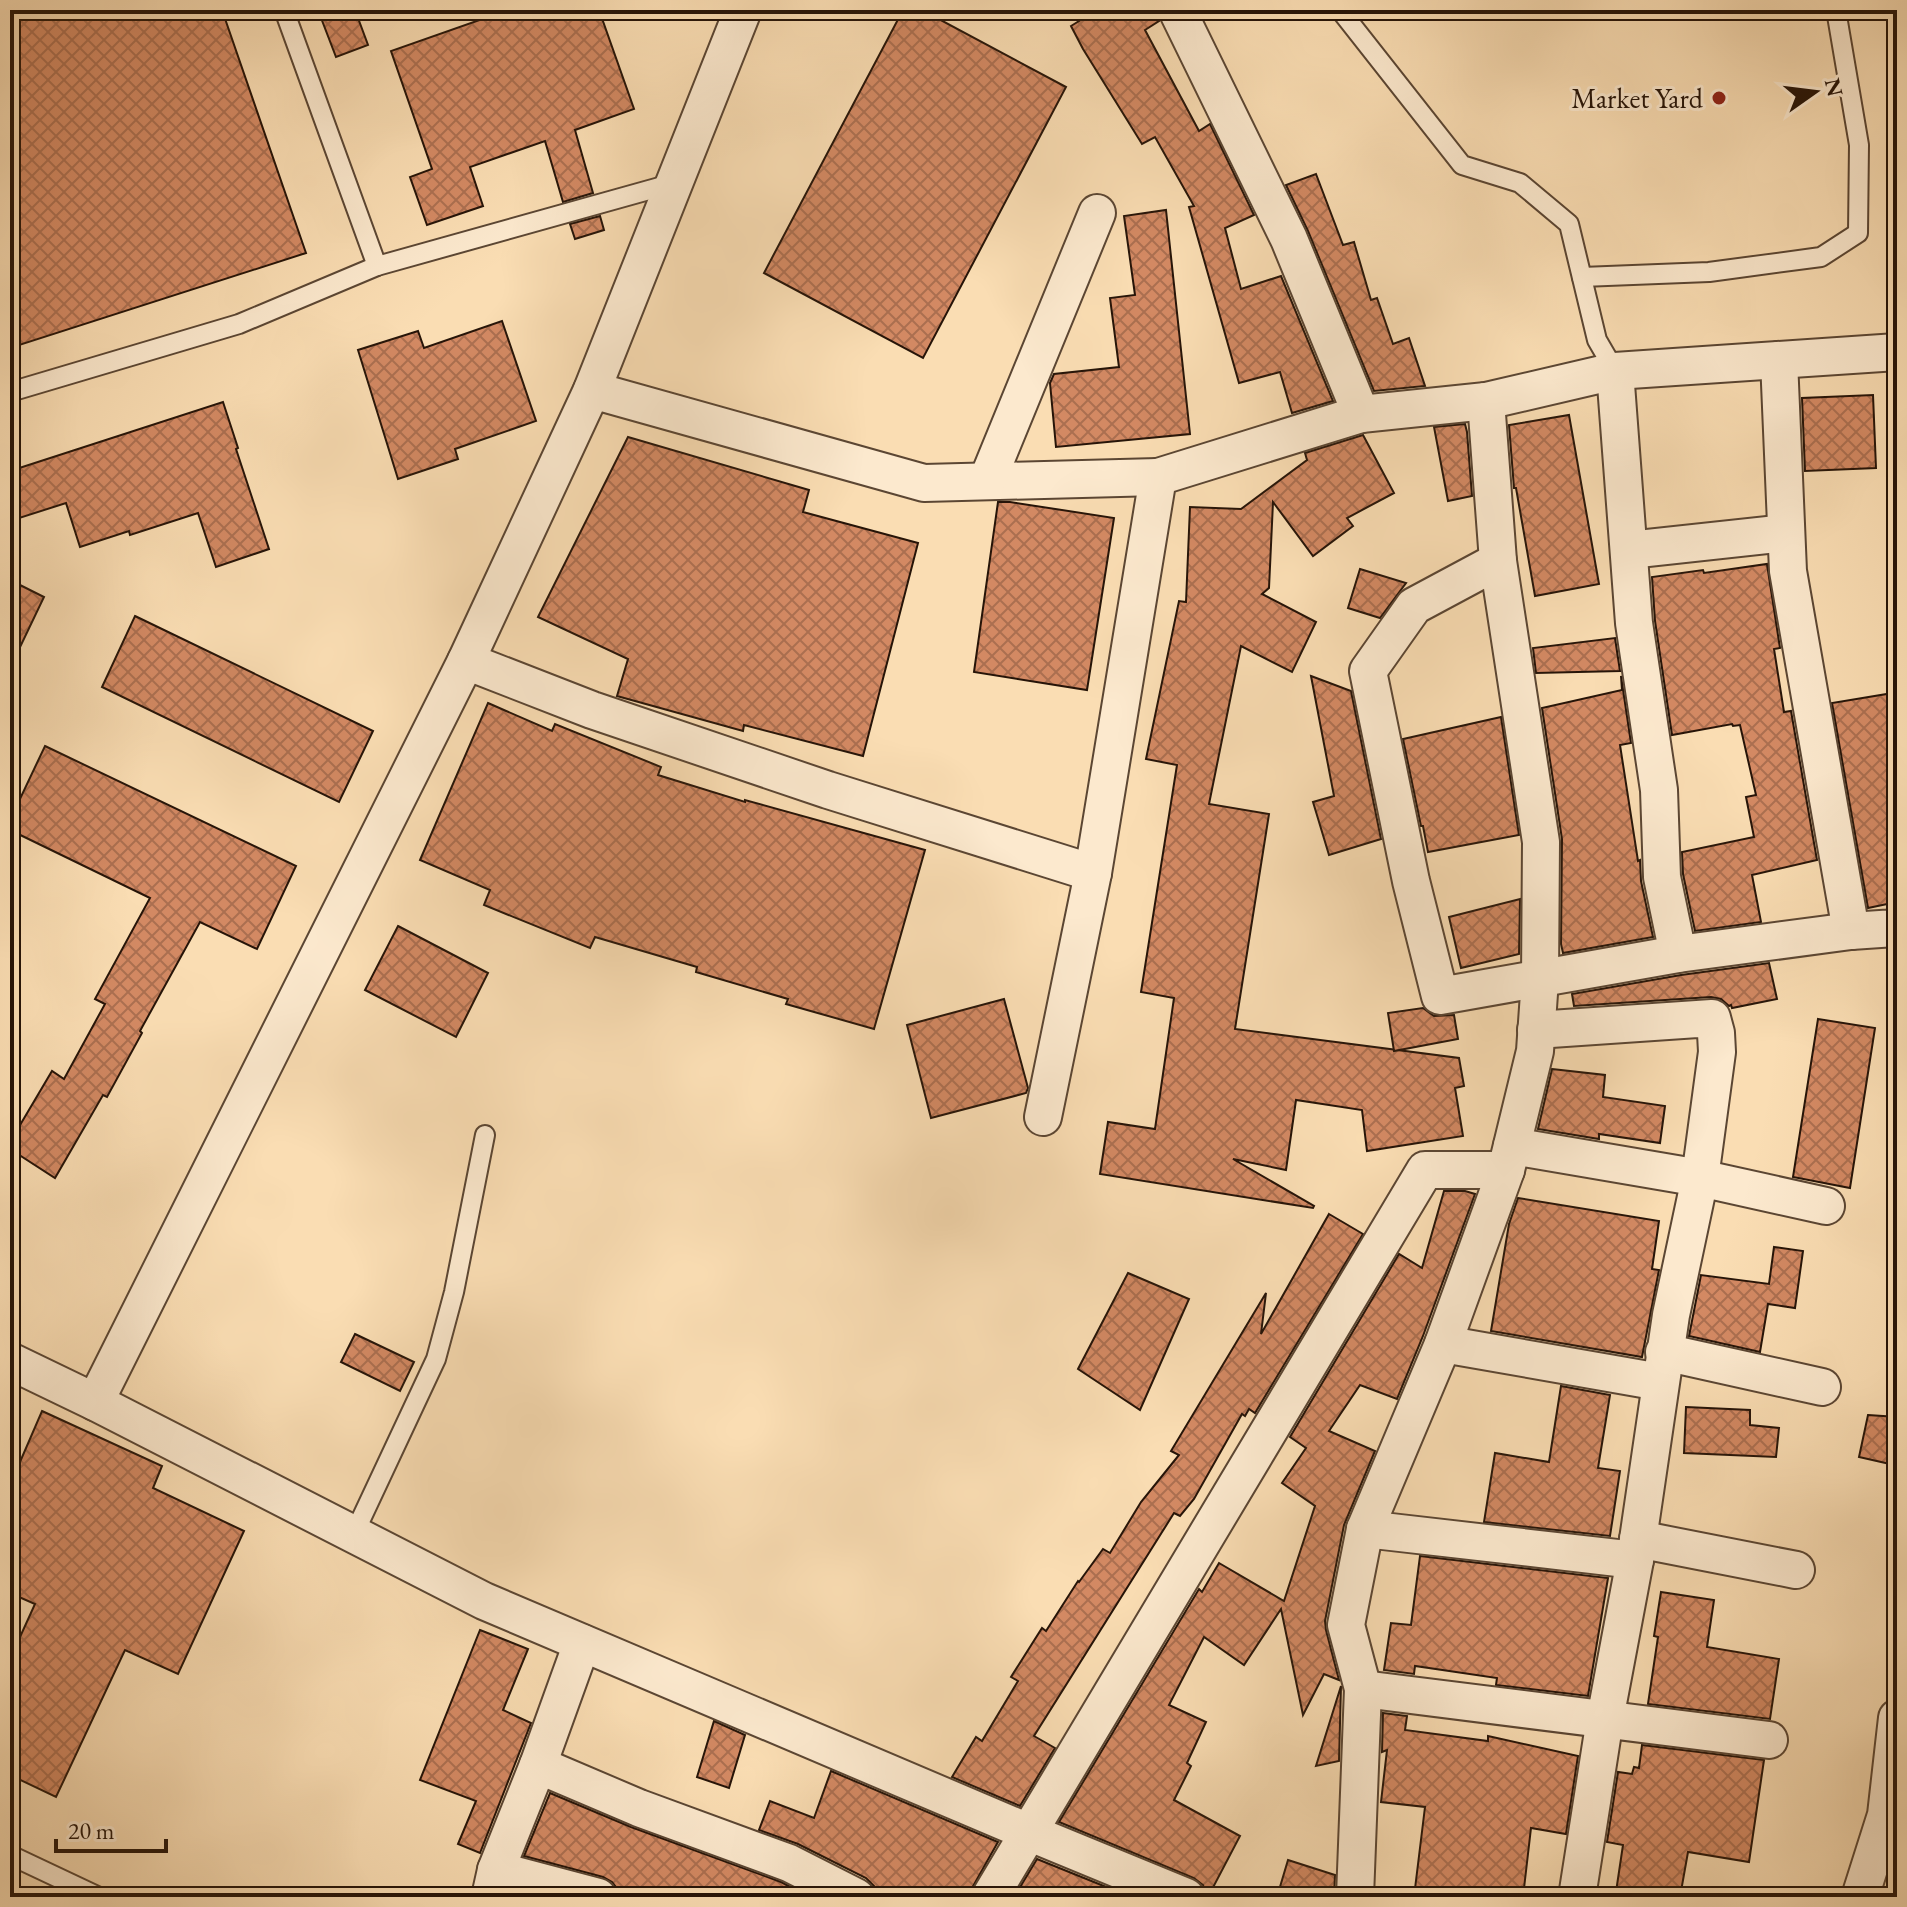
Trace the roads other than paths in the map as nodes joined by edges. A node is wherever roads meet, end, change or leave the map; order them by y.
1 (284, 10) edge
2 (743, 10) edge
3 (1177, 10) edge
4 (1340, 10) edge
5 (1836, 10) edge
6 (674, 183) junction
7 (1097, 213) dead end
8 (377, 266) junction
9 (1582, 277) junction
10 (1897, 352) edge
11 (1779, 360) junction
12 (1615, 371) junction
13 (592, 390) junction
14 (10, 392) edge
15 (1486, 401) junction
16 (1361, 414) junction
17 (1158, 477) junction
18 (987, 481) junction
19 (1786, 533) junction
20 (1629, 550) junction
21 (1498, 561) junction
22 (466, 661) junction
23 (1093, 873) junction
24 (1897, 925) edge
25 (1851, 931) junction
26 (1678, 954) junction
27 (1540, 979) junction
28 (1536, 1030) junction
29 (1043, 1117) dead end
30 (485, 1135) dead end
31 (1509, 1158) junction
32 (1700, 1178) junction
33 (1826, 1206) dead end
34 (1443, 1344) junction
35 (10, 1361) edge
36 (1662, 1367) junction
37 (1822, 1387) dead end
38 (95, 1402) junction
39 (1365, 1529) junction
40 (354, 1534) junction
41 (1637, 1549) junction
42 (1796, 1570) dead end
43 (582, 1643) junction
44 (1363, 1689) junction
45 (1897, 1718) edge
46 (1605, 1719) junction
47 (1769, 1740) dead end
48 (538, 1765) junction
49 (1028, 1832) junction
50 (10, 1855) edge
51 (493, 1884) edge
52 (99, 1897) edge
53 (598, 1897) edge
54 (856, 1897) edge
55 (990, 1897) edge
56 (1186, 1897) edge
57 (1355, 1897) edge
58 (1577, 1897) edge
59 (1860, 1897) edge

1 - 8 lane
2 - 6 street
3 - 16 street
4 - 9 lane
5 - 9 lane
6 - 8 lane
6 - 13 street
7 - 18 street
8 - 14 lane
9 - 12 lane
10 - 11 street
11 - 12 street
11 - 19 street
12 - 15 street
12 - 20 street
13 - 18 street
13 - 22 street
15 - 16 street
15 - 21 street
16 - 17 street
17 - 18 street
17 - 23 street
19 - 20 street
19 - 25 street
20 - 26 street
21 - 27 street
21 - 27 street
22 - 23 street
22 - 38 street
23 - 29 street
24 - 25 street
25 - 26 street
26 - 27 street
27 - 28 street
28 - 31 street
28 - 32 street
30 - 40 lane
31 - 32 street
31 - 34 street
31 - 49 street
32 - 33 street
32 - 36 street
34 - 36 street
34 - 39 street
35 - 38 street
36 - 37 street
36 - 41 street
38 - 40 street
39 - 41 street
39 - 44 street
40 - 43 street
41 - 42 street
41 - 46 street
43 - 48 street
43 - 49 street
44 - 46 street
44 - 57 street
45 - 59 street
46 - 47 street
46 - 58 street
48 - 51 street
48 - 54 street
49 - 55 street
49 - 56 street
50 - 52 lane
51 - 53 street

